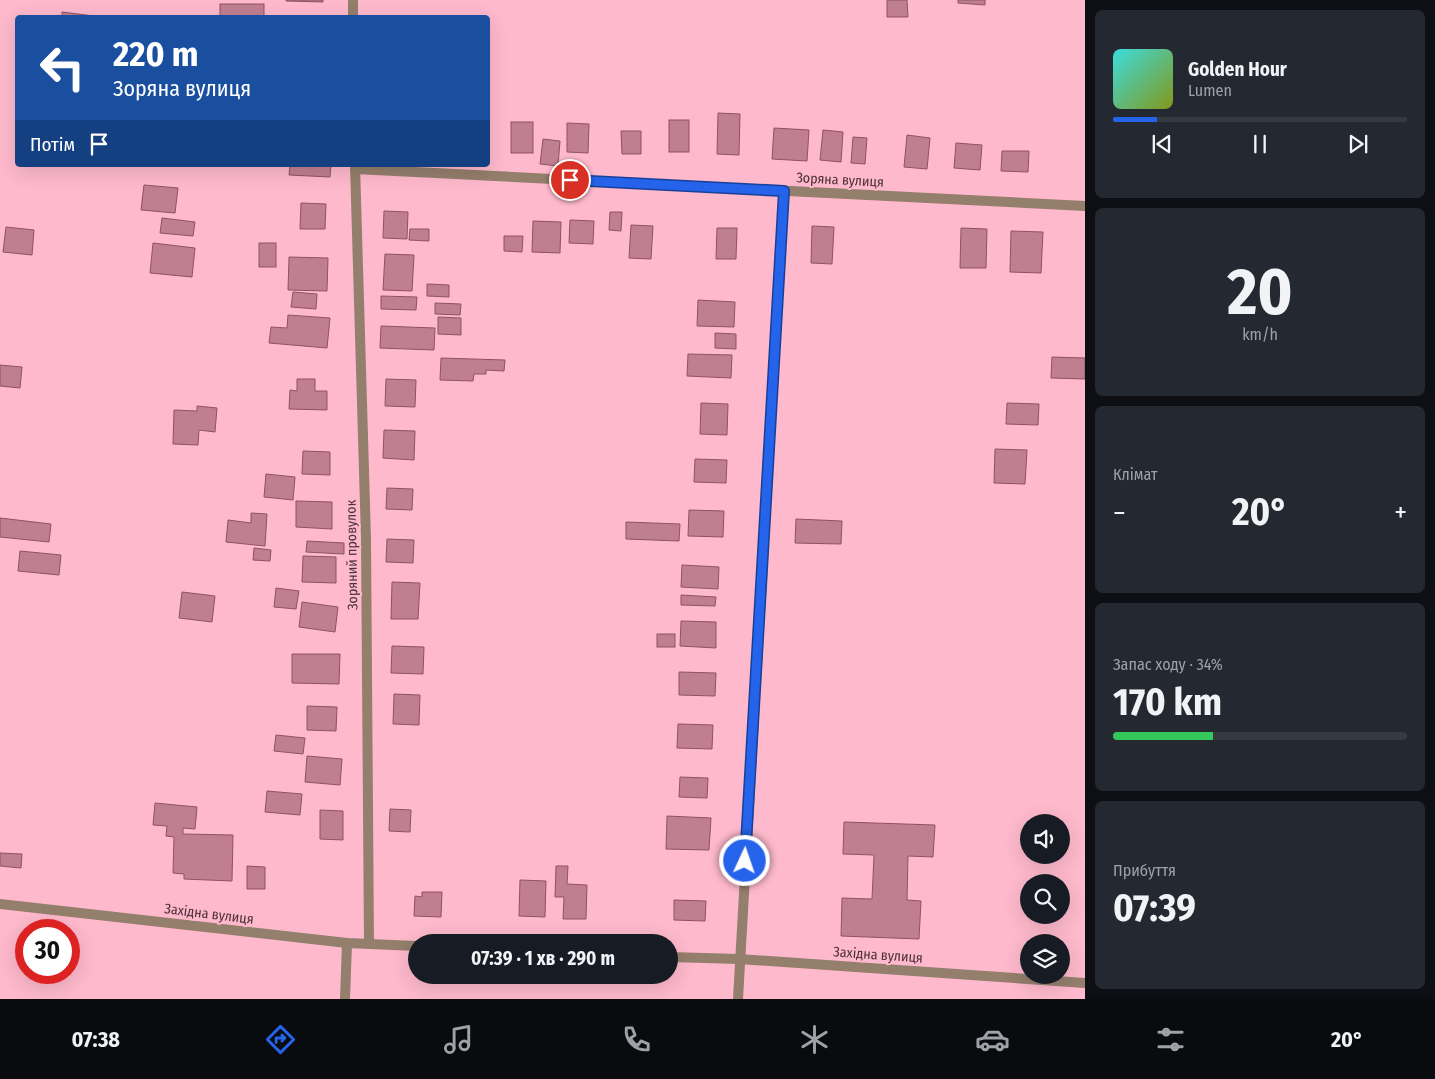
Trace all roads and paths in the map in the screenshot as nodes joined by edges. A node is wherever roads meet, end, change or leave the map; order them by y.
1 (353, 0) edge
2 (353, 15) edge
3 (355, 167) edge
4 (784, 191) junction
5 (1085, 206) edge
6 (0, 904) edge
7 (347, 944) junction
8 (369, 944) junction
9 (408, 946) edge
10 (678, 956) edge
11 (739, 959) junction
12 (1085, 983) edge
13 (345, 999) edge
14 (738, 999) edge

1 - 2 street
3 - 4 street, Зоряна вулиця
3 - 8 street, Зоряний провулок
4 - 5 street, Зоряна вулиця
4 - 11 street
6 - 7 street, Західна вулиця
7 - 8 street, Західна вулиця
7 - 13 street
8 - 9 street, Західна вулиця
10 - 11 street, Західна вулиця
11 - 12 street, Західна вулиця
11 - 14 street

